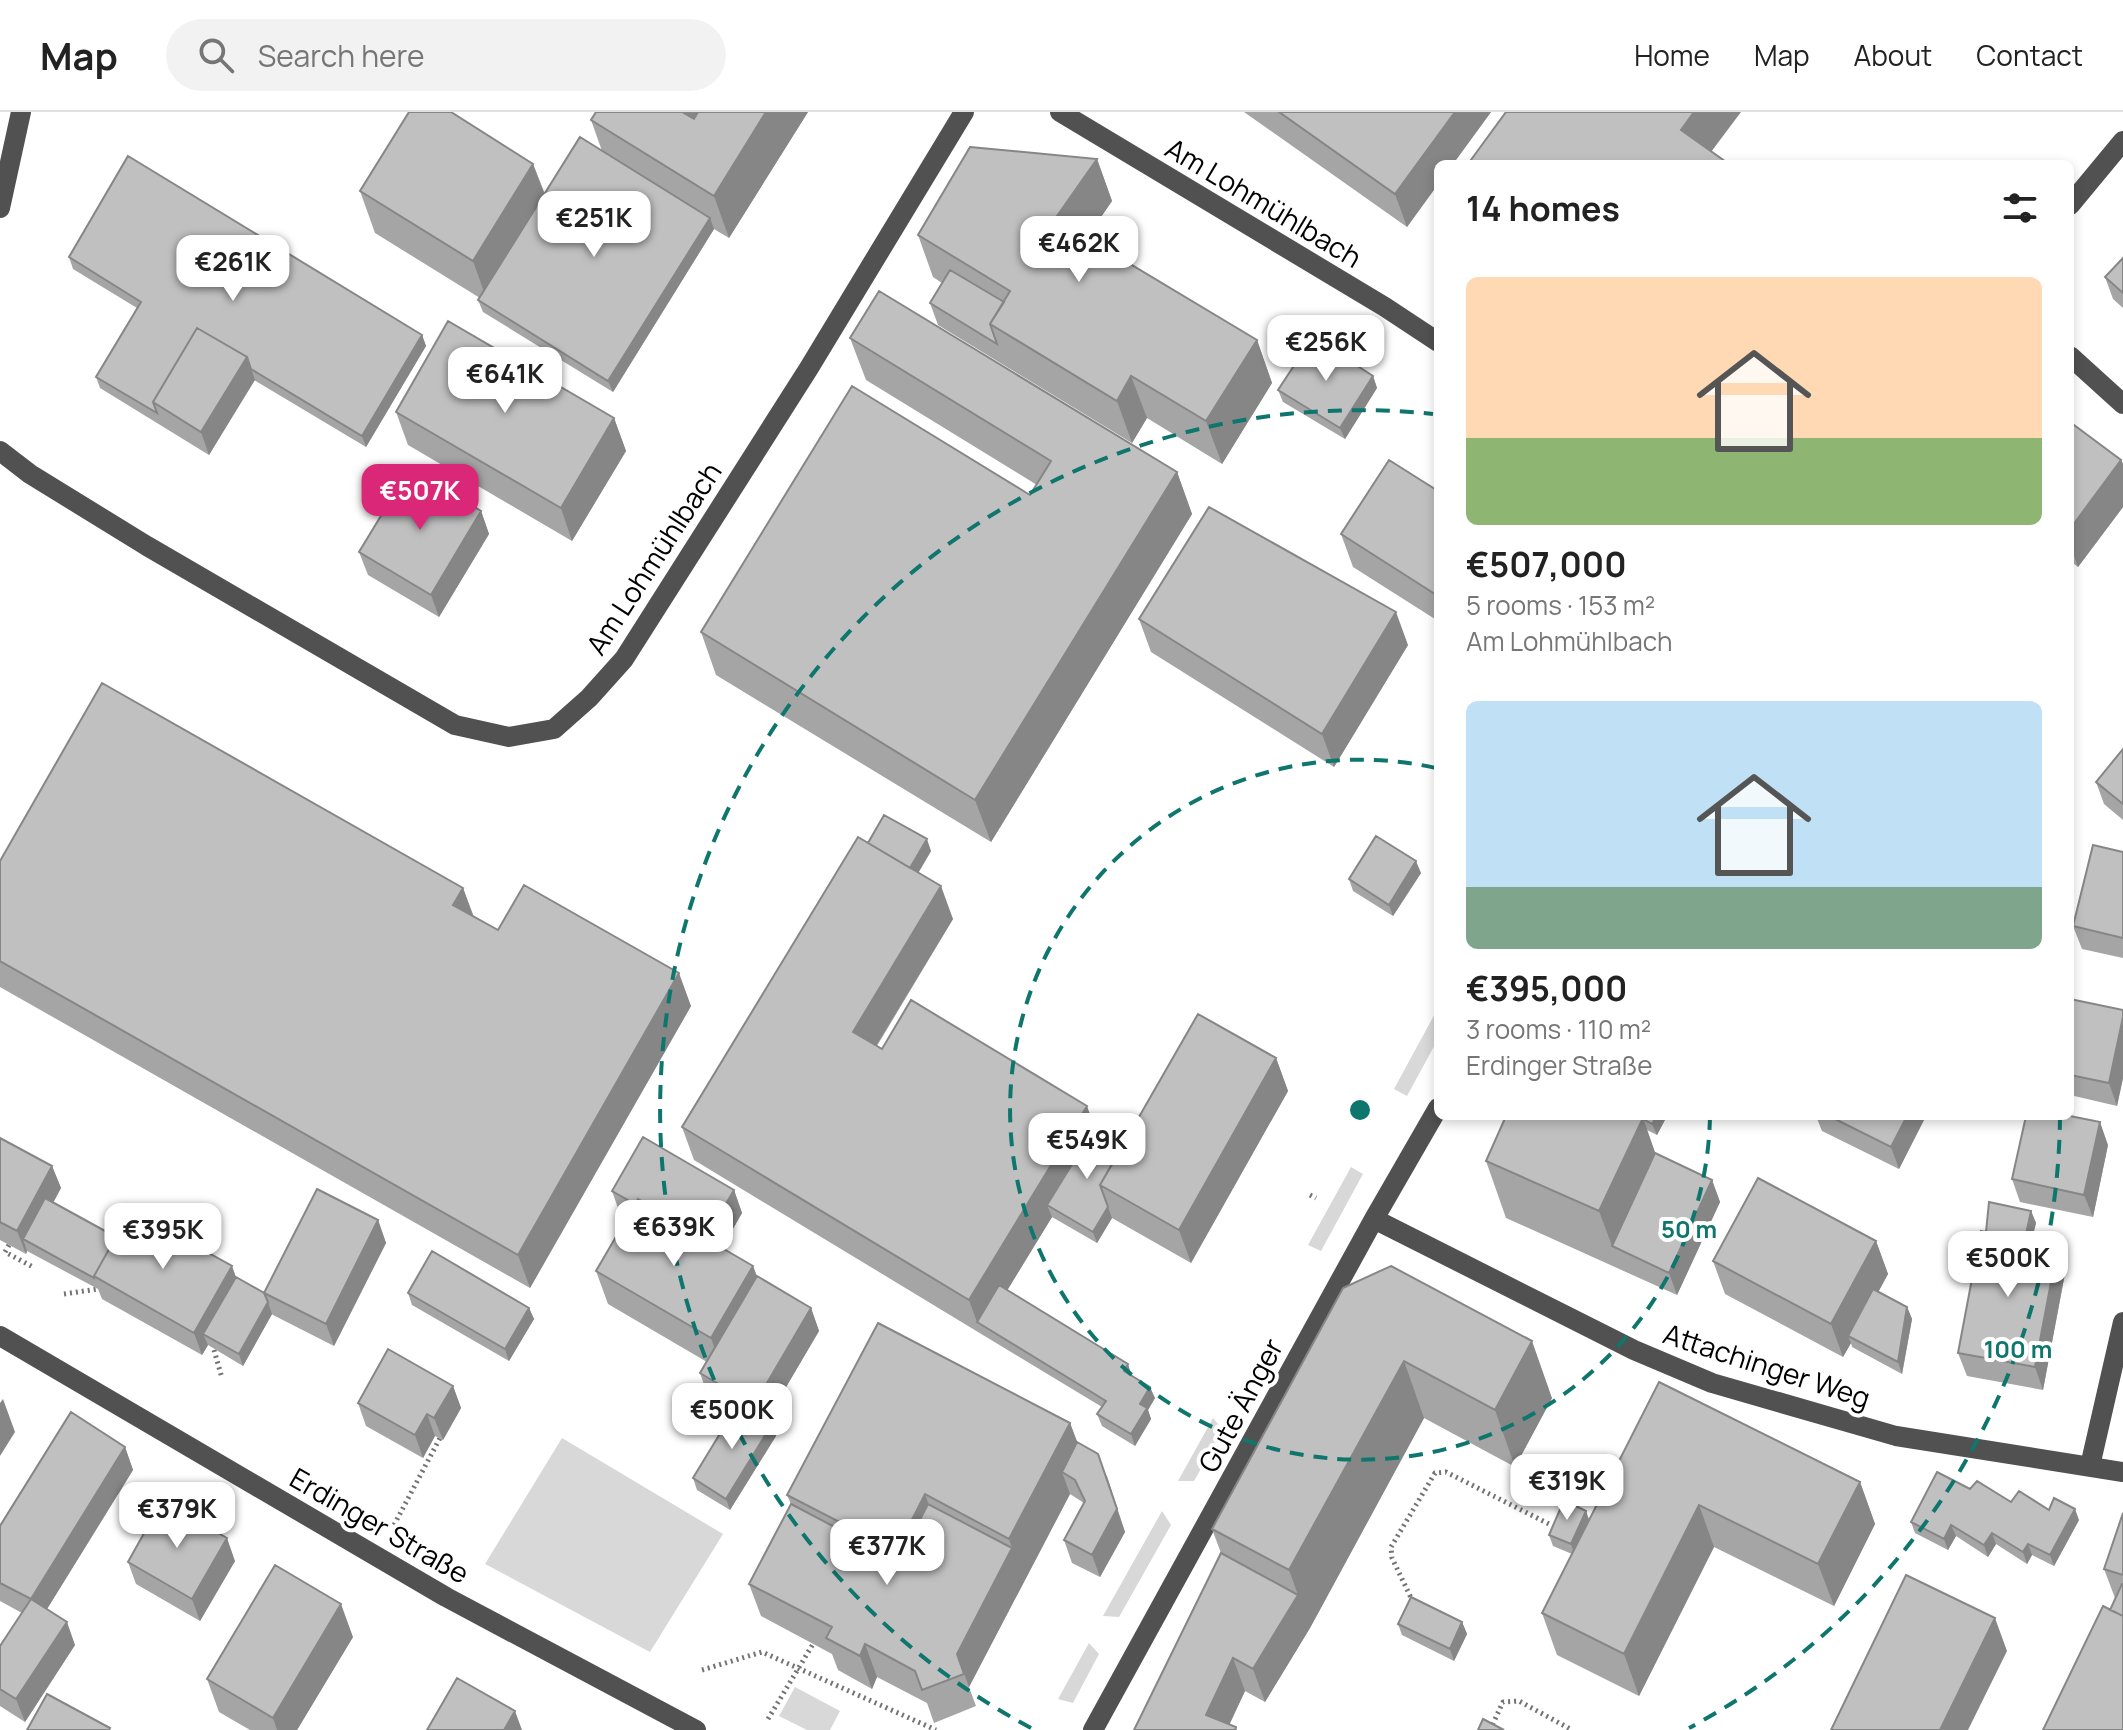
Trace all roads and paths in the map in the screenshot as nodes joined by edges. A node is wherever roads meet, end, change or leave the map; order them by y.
1 (21, 112) edge
2 (964, 112) edge
3 (1060, 112) edge
4 (2123, 141) edge
5 (2074, 200) edge
6 (0, 208) edge
7 (1434, 339) edge
8 (2074, 360) edge
9 (2123, 404) edge
10 (0, 451) edge
11 (1434, 1115) edge
12 (1374, 1219) junction
13 (9, 1245) edge
14 (33, 1267) dead end
15 (98, 1289) edge
16 (64, 1294) dead end
17 (2123, 1322) edge
18 (0, 1336) edge
19 (214, 1350) edge
20 (222, 1378) dead end
21 (440, 1438) dead end
22 (2090, 1466) junction
23 (2123, 1472) edge
24 (394, 1525) dead end
25 (1551, 1525) edge
26 (1415, 1605) edge
27 (813, 1644) edge
28 (799, 1669) junction
29 (702, 1670) dead end
30 (768, 1719) dead end
31 (696, 1730) edge
32 (936, 1730) edge
33 (1093, 1730) edge
34 (1490, 1730) edge
35 (1572, 1730) edge

1 - 6 street
2 - 10 street, Am Lohmühlbach
3 - 7 street, Am Lohmühlbach
4 - 5 street
8 - 9 street
11 - 12 street, Gute Änger
12 - 22 street, Attachinger Weg
12 - 33 street, Gute Änger
13 - 14 path
15 - 16 path
17 - 22 street
18 - 31 street, Erdinger Straße
19 - 20 path
21 - 24 path
22 - 23 street, Attachinger Weg
25 - 26 path
27 - 28 path
28 - 29 path
28 - 30 path
28 - 32 path
34 - 35 path

